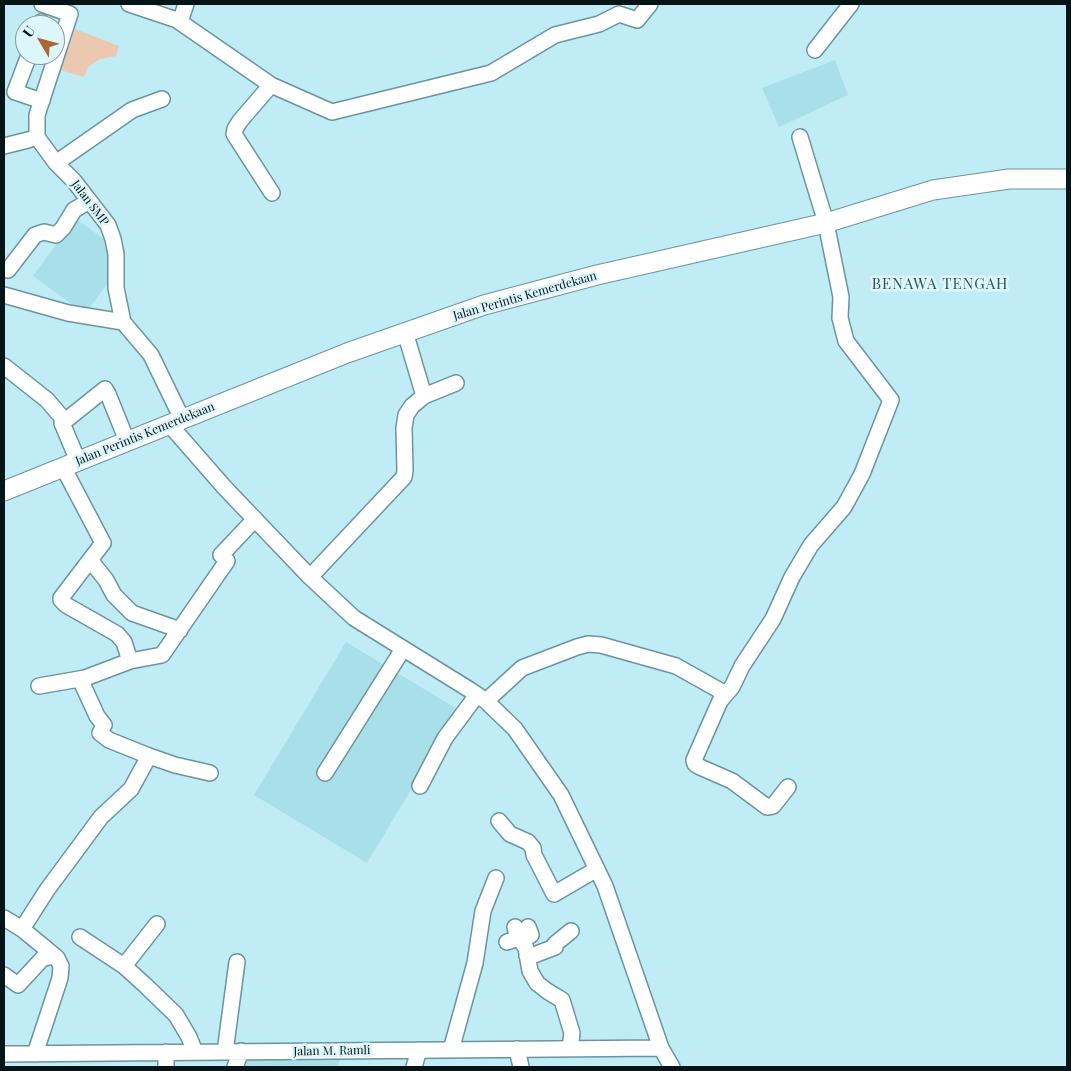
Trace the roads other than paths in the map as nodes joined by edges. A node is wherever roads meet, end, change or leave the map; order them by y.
1 (42, 4) edge
2 (129, 4) edge
3 (186, 4) edge
4 (650, 4) edge
5 (848, 5) edge
6 (72, 9) edge
7 (180, 22) junction
8 (815, 50) dead end
9 (25, 65) edge
10 (270, 86) junction
11 (162, 99) dead end
12 (42, 102) junction
13 (37, 136) junction
14 (800, 137) dead end
15 (4, 146) edge
16 (56, 163) junction
17 (1067, 179) edge
18 (272, 193) dead end
19 (89, 201) junction
20 (826, 224) junction
21 (5, 284) edge
22 (123, 322) junction
23 (405, 332) junction
24 (7, 374) edge
25 (456, 383) dead end
26 (424, 396) junction
27 (65, 421) junction
28 (175, 422) junction
29 (127, 441) junction
30 (71, 464) junction
31 (4, 491) edge
32 (255, 519) junction
33 (90, 560) junction
34 (310, 577) junction
35 (180, 630) junction
36 (404, 649) junction
37 (130, 661) junction
38 (80, 679) junction
39 (39, 686) dead end
40 (726, 694) junction
41 (482, 698) junction
42 (149, 756) junction
43 (210, 773) dead end
44 (325, 773) dead end
45 (420, 786) dead end
46 (788, 787) dead end
47 (499, 821) dead end
48 (597, 869) junction
49 (496, 878) dead end
50 (4, 918) edge
51 (157, 924) dead end
52 (22, 929) junction
53 (571, 931) dead end
54 (517, 934) dead end
55 (80, 937) dead end
56 (54, 956) junction
57 (527, 956) junction
58 (237, 962) dead end
59 (124, 966) junction
60 (4, 975) edge
61 (570, 1048) junction
62 (661, 1048) junction
63 (517, 1049) junction
64 (419, 1050) junction
65 (451, 1050) junction
66 (195, 1052) junction
67 (225, 1052) junction
68 (241, 1052) junction
69 (4, 1054) edge
70 (35, 1054) junction
71 (166, 1060) edge
72 (235, 1067) edge
73 (414, 1067) edge
74 (521, 1067) edge
75 (672, 1067) edge

1 - 6 street
2 - 7 street
3 - 7 street
4 - 10 street
5 - 8 street
6 - 12 street
7 - 10 street
9 - 12 street
10 - 18 street
11 - 16 street
12 - 13 street
13 - 15 street
13 - 16 street, Jalan SMP
14 - 20 street
16 - 19 street, Jalan SMP
17 - 20 main road, Jalan Perintis Kemerdekaan
19 - 21 street
19 - 22 street, Jalan SMP
20 - 23 main road, Jalan Perintis Kemerdekaan
20 - 40 street
21 - 22 street
22 - 28 street, Jalan SMP
23 - 26 street
23 - 28 main road, Jalan Perintis Kemerdekaan
24 - 27 street
25 - 26 street
26 - 34 street
27 - 29 street
27 - 30 street
28 - 29 main road, Jalan Perintis Kemerdekaan
28 - 32 street, Jalan SMP
29 - 30 main road, Jalan Perintis Kemerdekaan
30 - 31 main road, Jalan Perintis Kemerdekaan
30 - 33 street
32 - 34 street, Jalan SMP
32 - 35 street
33 - 35 street
33 - 37 street
34 - 36 street, Jalan SMP
35 - 37 street
36 - 41 street, Jalan SMP
36 - 44 street
37 - 38 street
38 - 39 street
38 - 42 street
40 - 41 street
40 - 46 street
41 - 45 street
41 - 48 street, Jalan SMP
42 - 43 street
42 - 52 street
47 - 48 street
48 - 62 street, Jalan SMP
49 - 65 street
50 - 52 street
51 - 59 street
52 - 56 street
53 - 57 street
54 - 57 street
55 - 59 street
56 - 60 street
56 - 70 street
57 - 61 street
58 - 67 street
59 - 66 street
61 - 62 street, Jalan M. Ramli
61 - 63 street, Jalan M. Ramli
62 - 75 street, Jalan SMP
63 - 65 street, Jalan M. Ramli
63 - 74 street
64 - 65 street, Jalan M. Ramli
64 - 68 street, Jalan M. Ramli
64 - 73 street
66 - 67 street, Jalan M. Ramli
66 - 71 street, Jalan M. Ramli
67 - 68 street, Jalan M. Ramli
68 - 72 street
69 - 70 street, Jalan M. Ramli
70 - 71 street, Jalan M. Ramli

